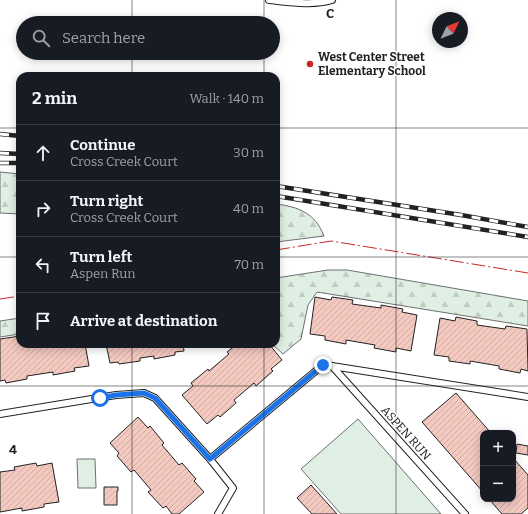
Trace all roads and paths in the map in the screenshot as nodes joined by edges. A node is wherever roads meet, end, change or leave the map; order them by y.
1 (269, 0) edge
2 (332, 0) edge
3 (332, 366) junction
4 (528, 397) edge
5 (0, 414) edge
6 (210, 459) junction
7 (218, 514) edge
8 (465, 514) edge

1 - 2 lane
3 - 4 lane
3 - 6 lane
3 - 8 lane, ASPEN RUN
5 - 6 lane
6 - 7 lane

